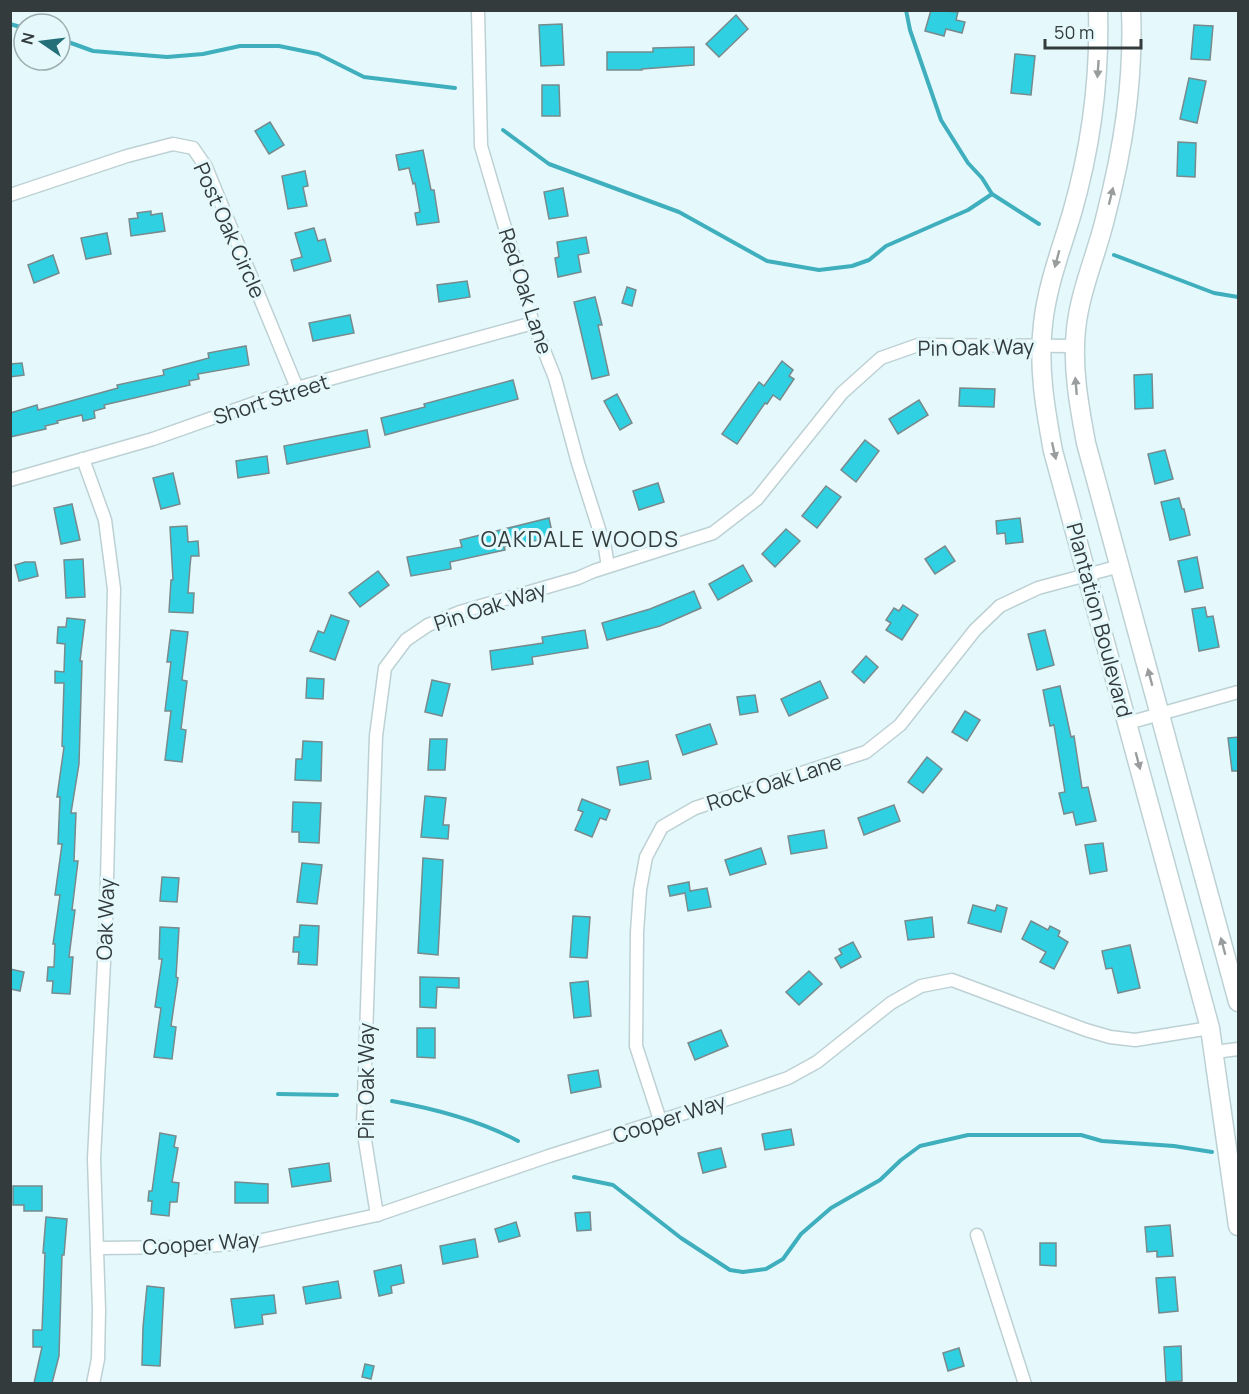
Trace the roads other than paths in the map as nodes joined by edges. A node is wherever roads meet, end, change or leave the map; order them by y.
1 (478, 10) edge
2 (1098, 10) edge
3 (1131, 10) edge
4 (10, 195) edge
5 (533, 324) junction
6 (1041, 345) junction
7 (1075, 346) junction
8 (297, 388) junction
9 (83, 459) junction
10 (10, 480) edge
11 (608, 566) junction
12 (1120, 566) junction
13 (1088, 576) junction
14 (1239, 693) edge
15 (1161, 715) junction
16 (1128, 723) junction
17 (1239, 1002) edge
18 (1210, 1028) junction
19 (1239, 1049) edge
20 (1215, 1052) junction
21 (660, 1120) junction
22 (376, 1215) junction
23 (1239, 1226) edge
24 (977, 1235) dead end
25 (98, 1248) junction
26 (93, 1383) edge
27 (1025, 1383) edge

1 - 5 street, Red Oak Lane
2 -> 6 street, Plantation Boulevard
7 -> 3 street, Plantation Boulevard
4 - 8 street, Post Oak Circle
5 - 8 street, Short Street
5 - 11 street, Red Oak Lane
6 - 7 street, Pin Oak Way
6 - 11 street, Pin Oak Way
6 -> 13 street, Plantation Boulevard
12 -> 7 street, Plantation Boulevard
8 - 9 street, Short Street
9 - 10 street, Short Street
9 - 25 street, Oak Way
11 - 22 street, Pin Oak Way
12 - 13 street, Rock Oak Lane
15 -> 12 street, Plantation Boulevard
13 - 16 street, Plantation Boulevard
13 - 21 street, Rock Oak Lane
14 - 15 street
15 - 16 street
17 -> 15 street, Plantation Boulevard
16 -> 18 street, Plantation Boulevard
18 - 20 street, Plantation Boulevard
18 - 21 street, Cooper Way
19 - 20 street
20 - 23 street, Plantation Boulevard
21 - 22 street, Cooper Way
22 - 25 street, Cooper Way
24 - 27 street
25 - 26 street, Oak Way

